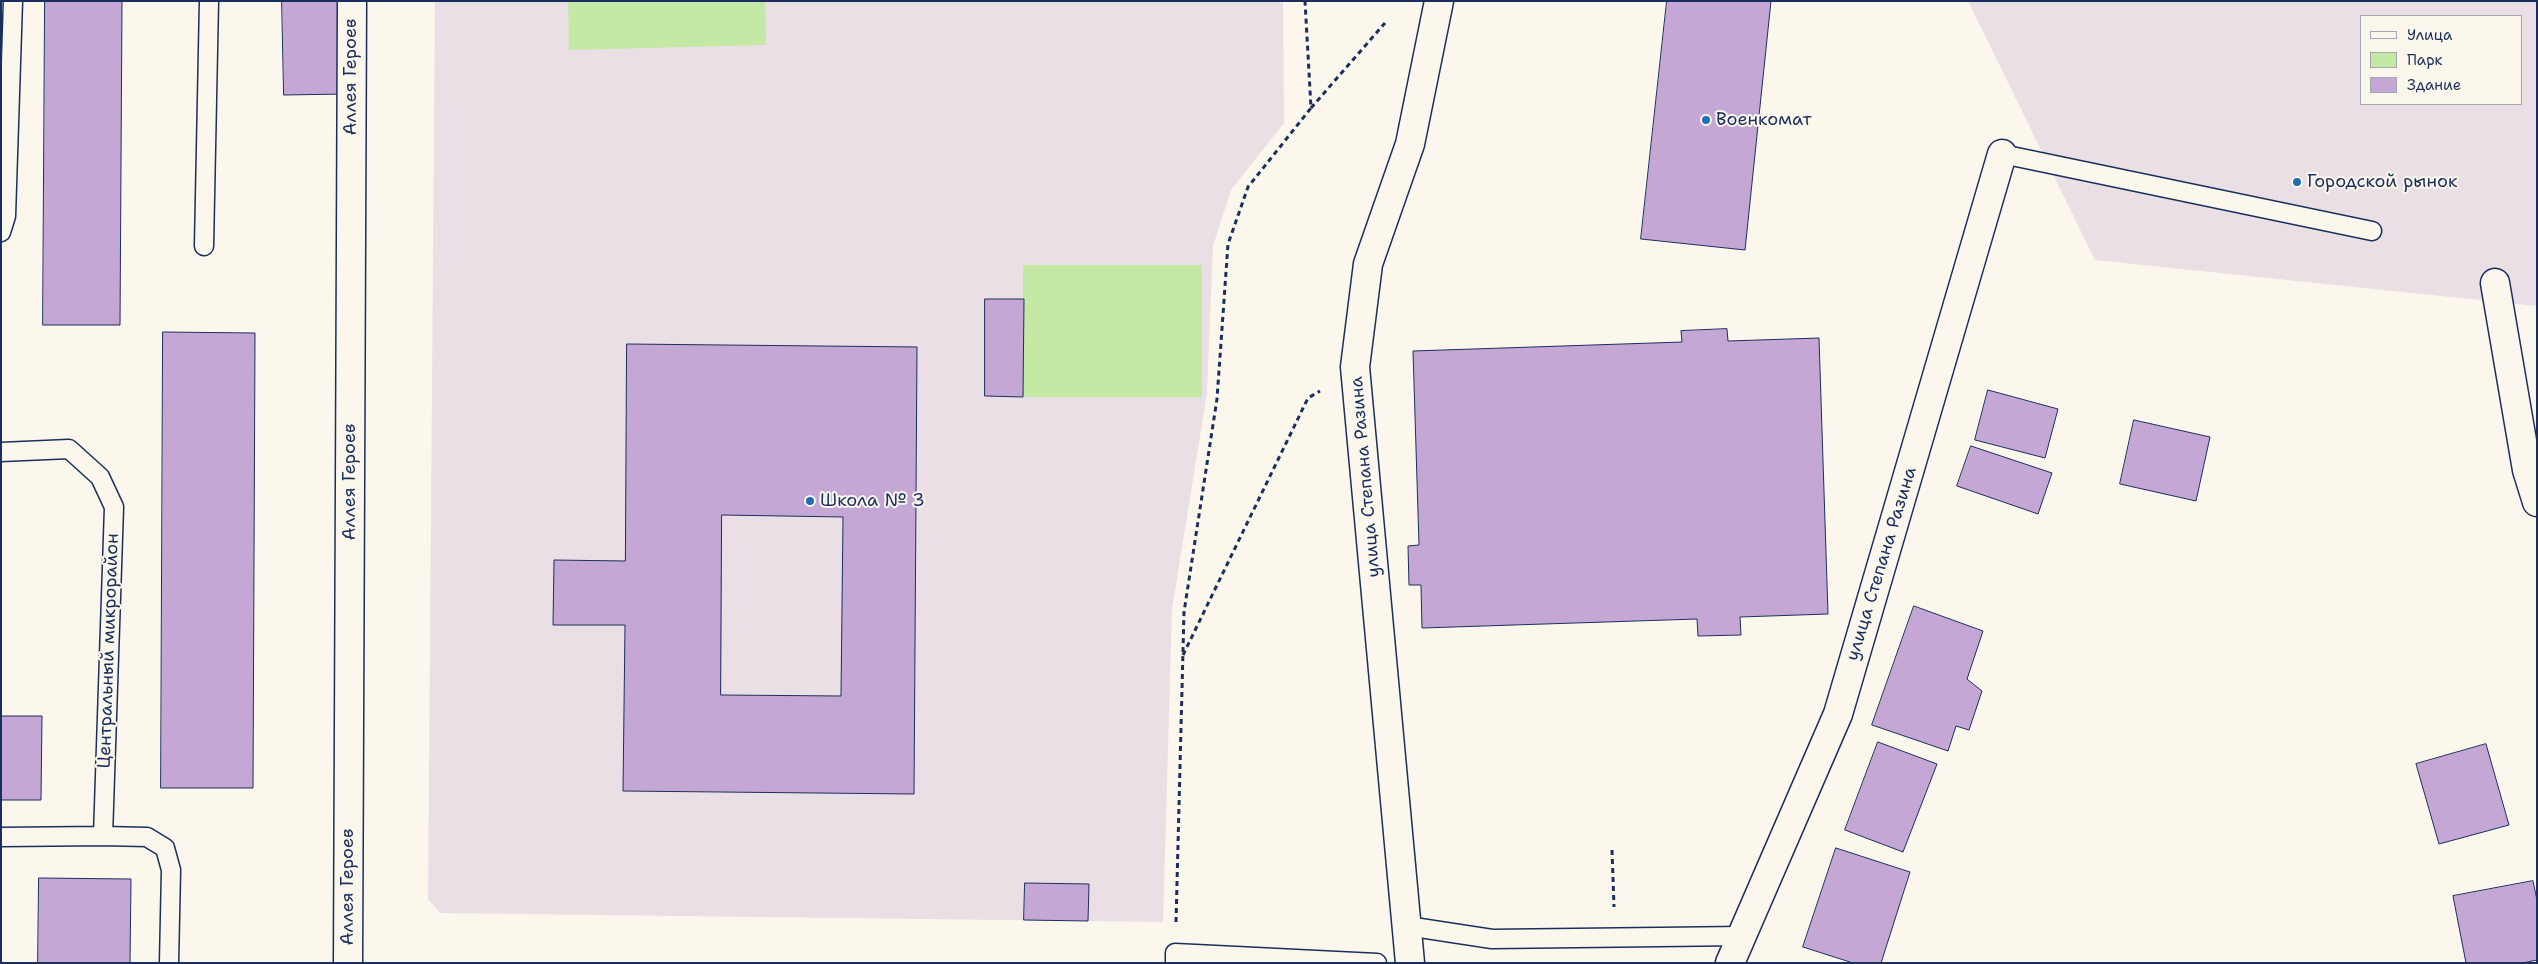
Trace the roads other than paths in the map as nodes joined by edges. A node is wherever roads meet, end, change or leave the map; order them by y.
1 (13, 1) edge
2 (209, 1) edge
3 (352, 1) edge
4 (1439, 1) edge
5 (2002, 154) joint
6 (2372, 231) dead end
7 (1, 232) edge
8 (204, 246) dead end
9 (2495, 283) dead end
10 (1, 452) edge
11 (2537, 502) edge
12 (103, 836) junction
13 (1, 837) edge
14 (1407, 926) junction
15 (1743, 936) junction
16 (1175, 958) edge
17 (169, 963) edge
18 (348, 963) edge
19 (1377, 963) edge
20 (1410, 963) edge
21 (1730, 963) edge

1 - 7 lane
2 - 8 lane
3 - 18 street, Аллея Героев
4 - 14 street, улица Степана Разина
5 - 6 lane
5 - 15 street, улица Степана Разина
9 - 11 street
10 - 12 lane, Центральный микрорайон
12 - 13 lane
12 - 17 lane
14 - 15 lane
14 - 20 street, улица Степана Разина
15 - 21 street, улица Степана Разина
16 - 19 lane

